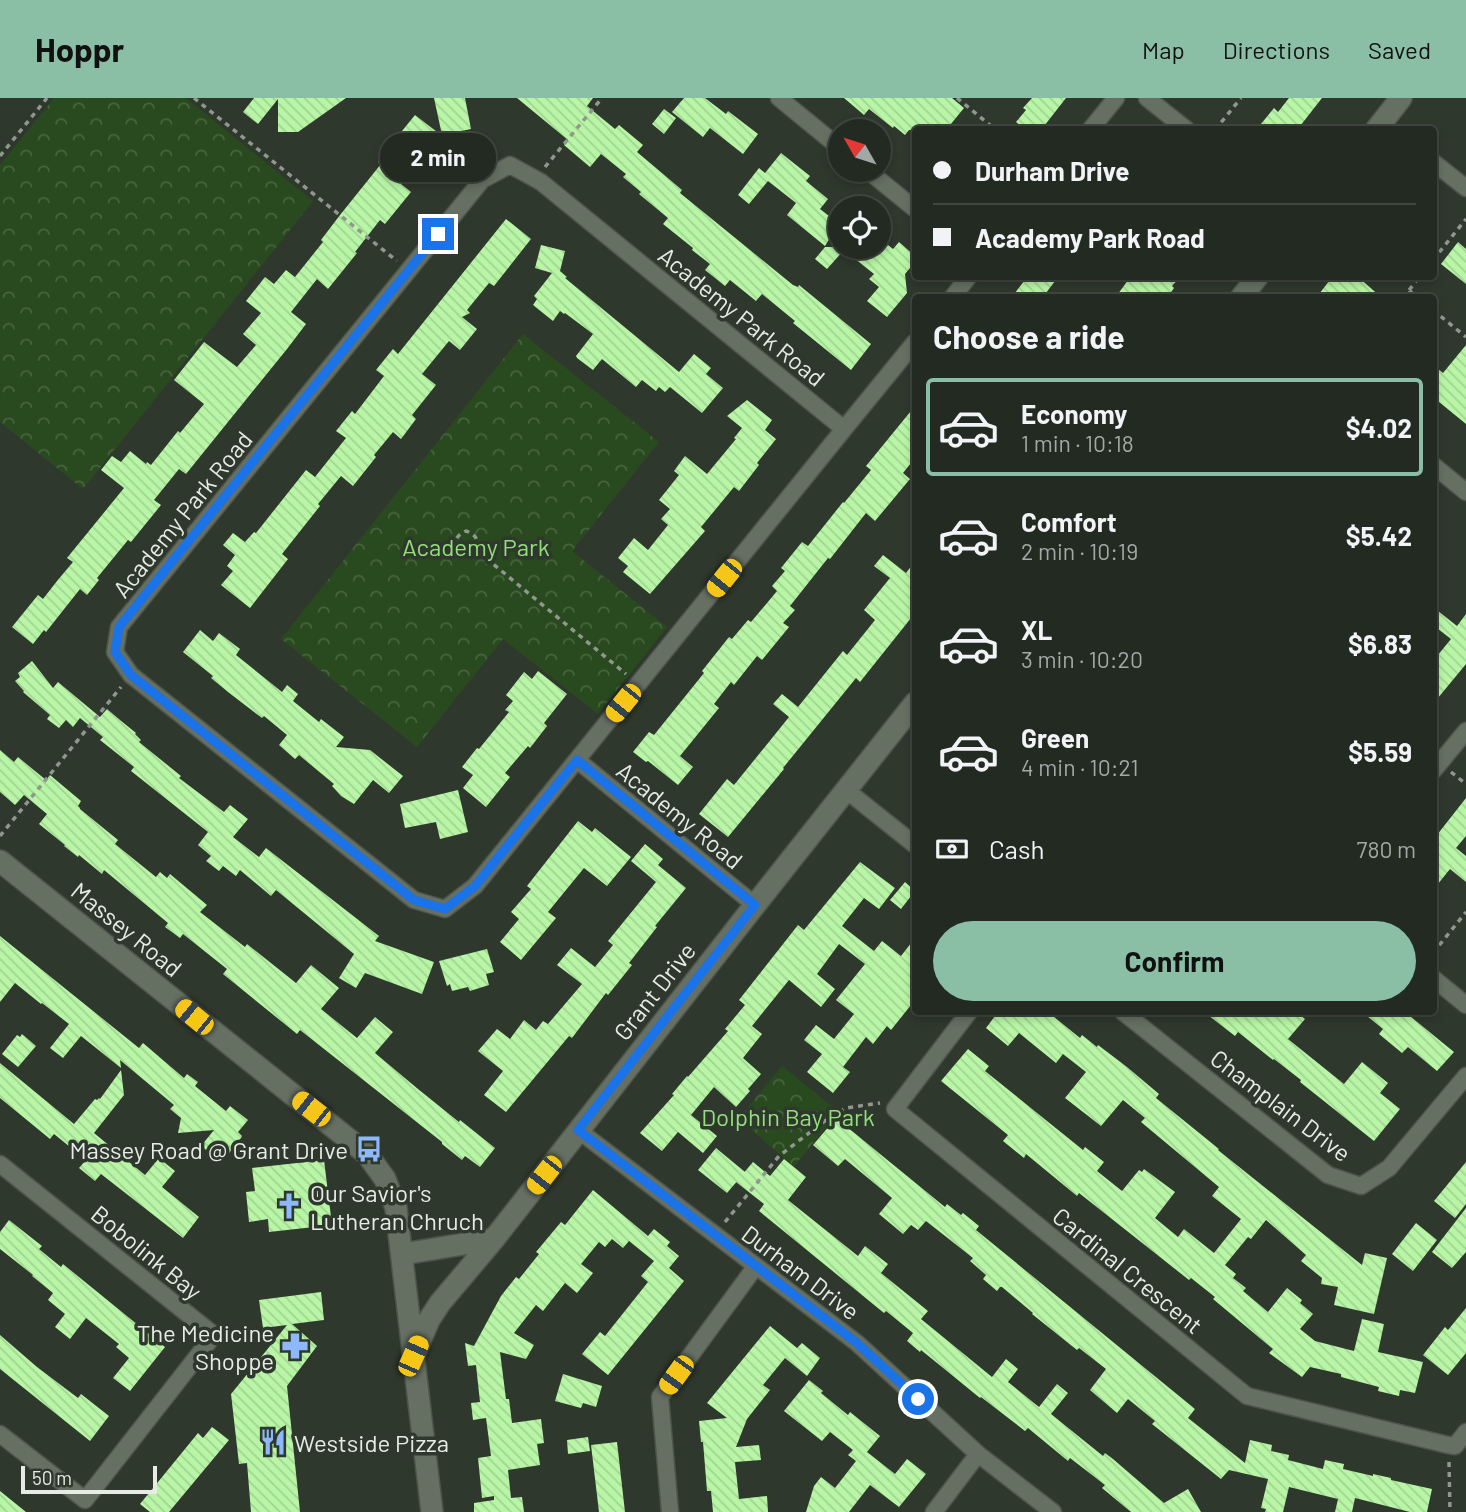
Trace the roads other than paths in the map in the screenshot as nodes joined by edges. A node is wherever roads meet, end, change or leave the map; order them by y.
1 (779, 98) edge
2 (1116, 98) edge
3 (1147, 98) edge
4 (1401, 98) edge
5 (1093, 126) edge
6 (1182, 126) edge
7 (1384, 126) edge
8 (828, 138) edge
9 (1437, 165) edge
10 (882, 182) edge
11 (1466, 188) edge
12 (912, 207) edge
13 (966, 280) edge
14 (1255, 280) edge
15 (955, 294) edge
16 (1244, 294) edge
17 (912, 346) edge
18 (844, 429) junction
19 (1437, 468) edge
20 (1466, 492) edge
21 (912, 707) edge
22 (1466, 731) edge
23 (577, 760) junction
24 (1437, 766) edge
25 (846, 790) junction
26 (912, 843) edge
27 (0, 861) edge
28 (755, 905) junction
29 (1437, 981) edge
30 (1466, 1005) edge
31 (967, 1015) edge
32 (1127, 1015) edge
33 (1466, 1076) edge
34 (578, 1130) junction
35 (0, 1164) edge
36 (494, 1239) junction
37 (402, 1254) junction
38 (756, 1266) junction
39 (413, 1356) junction
40 (1466, 1432) edge
41 (0, 1434) edge
42 (978, 1454) junction
43 (432, 1512) edge
44 (670, 1512) edge
45 (934, 1512) edge
46 (1053, 1512) edge

1 - 8 street
2 - 5 street
3 - 6 street
4 - 7 street
9 - 11 street
10 - 12 street
13 - 15 street
14 - 16 street
17 - 18 street, Academy Park Road
18 - 23 street, Academy Park Road
18 - 23 street, Academy Park Road
19 - 20 street
21 - 25 street, Grant Drive
22 - 24 street
23 - 28 street, Academy Road
25 - 26 street
25 - 28 street, Grant Drive
27 - 37 street, Massey Road
28 - 34 street, Grant Drive
29 - 30 street
31 - 40 street, Cardinal Crescent
32 - 33 street, Champlain Drive
34 - 36 street, Grant Drive
34 - 38 street, Durham Drive
35 - 41 street, Bobolink Bay
36 - 37 street
36 - 39 street, Grant Drive
37 - 39 street, Massey Road
38 - 42 street, Durham Drive
38 - 44 street
39 - 43 street, Massey Road
42 - 45 street
42 - 46 street, Durham Drive

